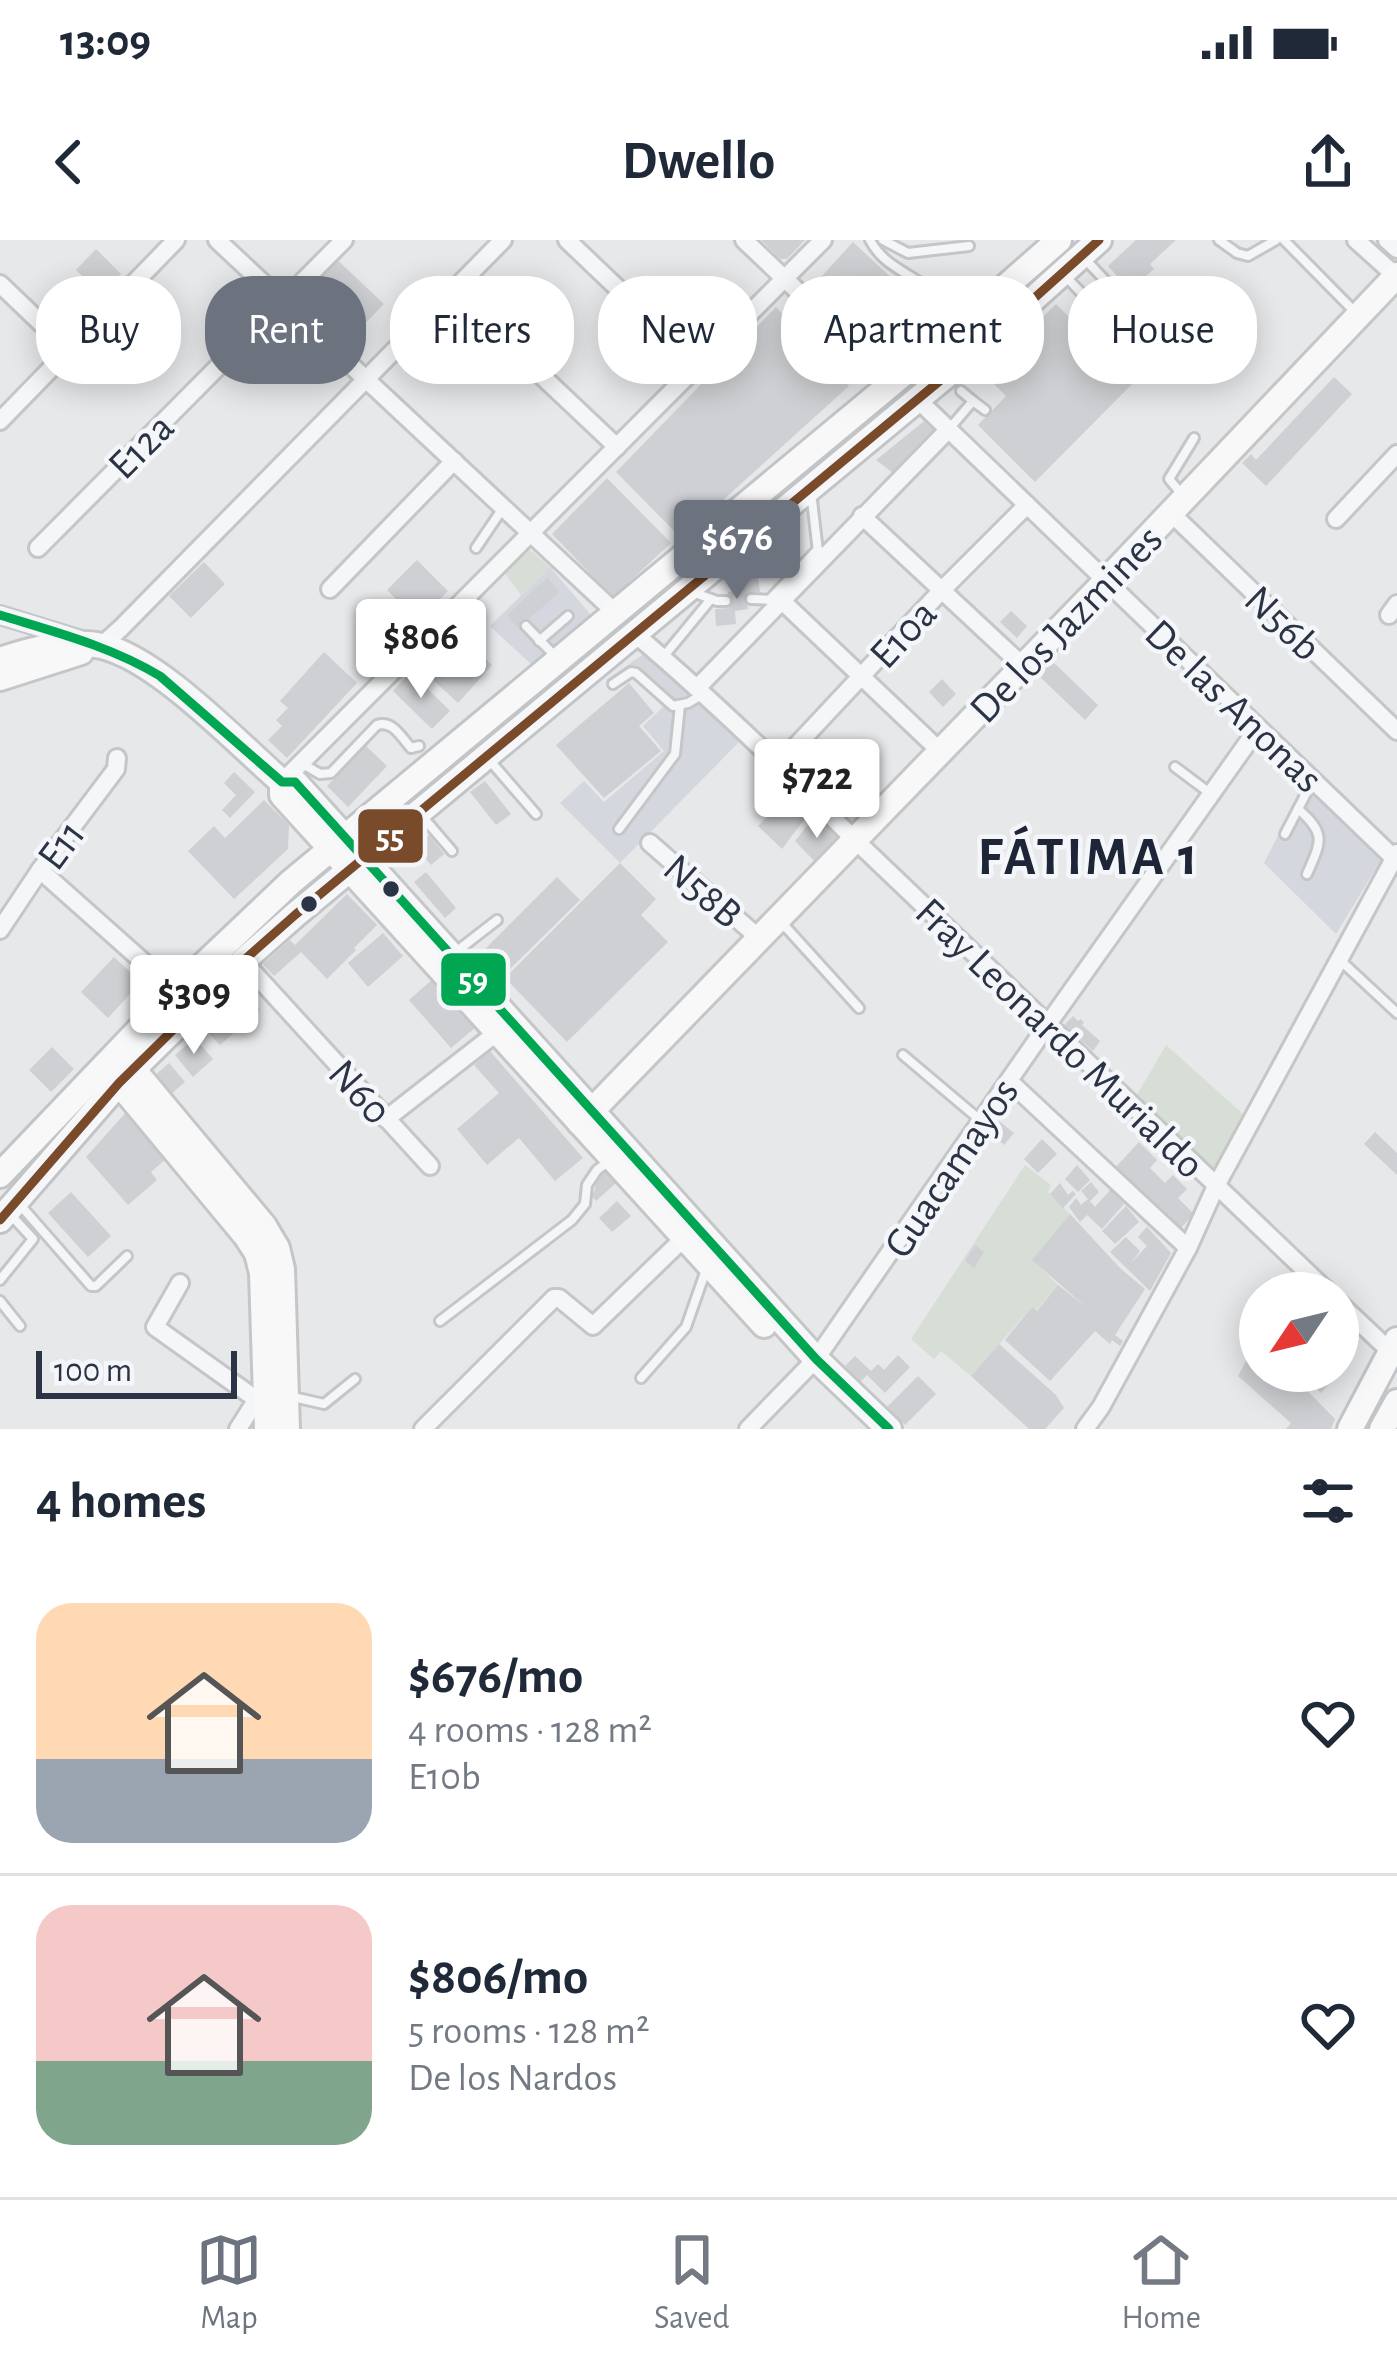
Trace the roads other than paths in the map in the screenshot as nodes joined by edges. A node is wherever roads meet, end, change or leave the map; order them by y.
1 (176, 240) edge
2 (217, 240) edge
3 (344, 240) edge
4 (503, 240) edge
5 (567, 240) edge
6 (745, 240) edge
7 (823, 240) edge
8 (870, 240) edge
9 (883, 240) edge
10 (1059, 240) edge
11 (1219, 240) edge
12 (1280, 240) edge
13 (1356, 240) edge
14 (1387, 240) edge
15 (969, 246) dead end
16 (1397, 249) edge
17 (1081, 256) edge
18 (141, 276) edge
19 (255, 276) edge
20 (309, 276) edge
21 (467, 276) edge
22 (605, 276) edge
23 (782, 276) edge
24 (786, 276) edge
25 (908, 276) edge
26 (1018, 276) edge
27 (1397, 276) edge
28 (781, 281) edge
29 (0, 284) edge
30 (757, 306) edge
31 (1359, 315) junction
32 (36, 319) edge
33 (390, 354) edge
34 (366, 378) edge
35 (205, 380) edge
36 (366, 380) edge
37 (36, 383) edge
38 (360, 384) edge
39 (550, 384) edge
40 (681, 384) edge
41 (891, 384) edge
42 (961, 391) dead end
43 (917, 399) junction
44 (973, 401) junction
45 (985, 410) dead end
46 (0, 421) edge
47 (948, 430) junction
48 (1194, 439) dead end
49 (617, 447) junction
50 (1397, 454) edge
51 (454, 461) junction
52 (811, 488) junction
53 (1027, 505) junction
54 (1179, 505) junction
55 (504, 507) junction
56 (862, 516) junction
57 (1336, 519) dead end
58 (532, 533) junction
59 (38, 548) dead end
60 (476, 548) dead end
61 (819, 555) junction
62 (1106, 581) junction
63 (330, 589) dead end
64 (942, 590) junction
65 (700, 594) junction
66 (751, 599) dead end
67 (776, 600) junction
68 (726, 601) dead end
69 (616, 614) junction
70 (0, 615) edge
71 (568, 616) dead end
72 (526, 626) dead end
73 (635, 634) junction
74 (539, 641) junction
75 (101, 646) junction
76 (664, 658) junction
77 (0, 660) edge
78 (559, 661) junction
79 (1023, 666) junction
80 (862, 677) junction
81 (0, 678) edge
82 (613, 684) dead end
83 (701, 690) junction
84 (680, 705) junction
85 (1258, 728) junction
86 (1397, 731) edge
87 (419, 746) dead end
88 (941, 752) junction
89 (486, 757) junction
90 (117, 758) dead end
91 (302, 763) junction
92 (779, 764) junction
93 (1174, 767) dead end
94 (1312, 780) junction
95 (282, 782) junction
96 (1211, 794) junction
97 (1298, 809) junction
98 (418, 812) junction
99 (536, 814) dead end
100 (619, 829) dead end
101 (1285, 834) dead end
102 (855, 840) junction
103 (337, 842) junction
104 (650, 843) dead end
105 (452, 851) dead end
106 (1396, 857) edge
107 (356, 863) junction
108 (40, 870) junction
109 (1307, 874) dead end
110 (778, 919) junction
111 (497, 920) dead end
112 (0, 930) edge
113 (759, 938) junction
114 (451, 955) junction
115 (1339, 959) junction
116 (243, 962) junction
117 (176, 992) junction
118 (859, 1008) dead end
119 (1397, 1013) edge
120 (1048, 1024) junction
121 (504, 1027) junction
122 (903, 1055) dead end
123 (126, 1076) junction
124 (1009, 1081) junction
125 (586, 1116) junction
126 (386, 1119) junction
127 (981, 1121) junction
128 (612, 1159) junction
129 (430, 1166) dead end
130 (5, 1170) edge
131 (1216, 1186) junction
132 (16, 1201) edge
133 (684, 1238) junction
134 (1188, 1248) junction
135 (127, 1256) dead end
136 (708, 1265) junction
137 (1307, 1272) edge
138 (0, 1280) edge
139 (181, 1282) dead end
140 (728, 1287) junction
141 (698, 1292) junction
142 (0, 1301) edge
143 (1359, 1319) edge
144 (440, 1321) dead end
145 (20, 1326) dead end
146 (1394, 1347) edge
147 (811, 1364) junction
148 (641, 1378) dead end
149 (355, 1379) dead end
150 (273, 1390) junction
151 (1397, 1402) edge
152 (238, 1429) edge
153 (267, 1429) edge
154 (287, 1429) edge
155 (423, 1429) edge
156 (748, 1429) edge
157 (865, 1429) edge
158 (890, 1429) edge
159 (1085, 1429) edge
160 (1350, 1429) edge
161 (1382, 1429) edge

1 - 18 street
2 - 19 street
3 - 20 street, E12a
4 - 21 street
5 - 22 street
6 - 23 street
7 - 24 street
8 - 25 lane
9 - 15 lane
10 - 26 street
11 - 12 lane
12 - 31 lane
13 - 27 street
14 - 16 street
17 - 43 street
27 - 31 street, De los Jazmines
28 - 30 street
29 - 32 street
31 - 54 street, De los Jazmines
33 - 34 street
35 - 59 street, E12a
36 - 51 street
37 - 46 street
38 - 75 street
39 - 49 street
40 - 49 street
41 - 69 street
42 - 44 lane
43 - 47 street, De las Anonas
43 - 52 street
44 - 45 lane
44 - 47 lane
47 - 53 street, De las Anonas
47 - 56 street
48 - 54 lane
49 - 58 street
50 - 57 street
51 - 55 street
51 - 63 street
52 - 61 lane
52 - 65 street
53 - 62 street, De las Anonas
53 - 64 street, E10a
54 - 62 street, De los Jazmines
54 - 86 street, N56b
55 - 58 street
55 - 60 lane
56 - 61 street
56 - 64 street
58 - 69 street
58 - 91 street
61 - 67 street
62 - 79 street, De los Jazmines
62 - 85 street, De las Anonas
64 - 79 street
64 - 80 street, E10a
65 - 68 lane
65 - 73 street
65 - 76 lane
66 - 67 lane
67 - 80 street
67 - 83 street
69 - 78 street
70 - 75 street
71 - 74 lane
72 - 74 lane
73 - 76 street, Fray Leonardo Murialdo
73 - 89 street
74 - 78 lane
75 - 77 street
75 - 81 street
75 - 95 street
76 - 83 street, Fray Leonardo Murialdo
78 - 103 street
79 - 88 street, De los Jazmines
80 - 88 street
80 - 92 street, E10a
82 - 84 lane
83 - 84 lane
83 - 92 street, Fray Leonardo Murialdo
84 - 100 lane
85 - 94 street, De las Anonas
85 - 96 street, Guacamayos
87 - 91 lane
88 - 102 street, De los Jazmines
89 - 98 street
89 - 99 lane
90 - 108 street, E11
91 - 95 street
92 - 102 street, Fray Leonardo Murialdo
93 - 96 lane
94 - 97 lane
94 - 106 street, De las Anonas
95 - 103 street
96 - 120 street, Guacamayos
97 - 101 lane
97 - 109 lane
98 - 105 lane
98 - 107 street
102 - 110 street, De los Jazmines
102 - 120 street, Fray Leonardo Murialdo
103 - 107 street
103 - 117 street
104 - 113 street, N58B
106 - 115 street
107 - 114 street
107 - 116 street
107 - 121 street
108 - 112 street, E11
108 - 117 street
110 - 113 street, De los Jazmines
110 - 118 lane
111 - 114 lane
113 - 125 street, De los Jazmines
114 - 121 street
115 - 119 lane
115 - 131 street
116 - 123 street
116 - 126 street, N60
117 - 130 street
120 - 124 street, Guacamayos
120 - 131 street, Fray Leonardo Murialdo
121 - 125 street
121 - 126 street
122 - 127 lane
123 - 132 street
123 - 150 street
124 - 127 street, Guacamayos
124 - 134 street
125 - 128 street
125 - 147 street
126 - 129 street, N60
127 - 147 street, Guacamayos
128 - 133 street
128 - 144 lane
130 - 132 street
131 - 134 street
131 - 137 street, Fray Leonardo Murialdo
132 - 135 lane
132 - 138 lane
133 - 136 street
133 - 155 street
134 - 159 street
136 - 140 street
136 - 141 lane
139 - 150 street
140 - 141 lane
140 - 147 street
141 - 148 lane
142 - 145 lane
143 - 146 street
146 - 160 street
147 - 156 street, Guacamayos
147 - 157 street
147 - 158 street
149 - 150 lane
150 - 152 street
150 - 153 street
150 - 154 street
151 - 161 street

